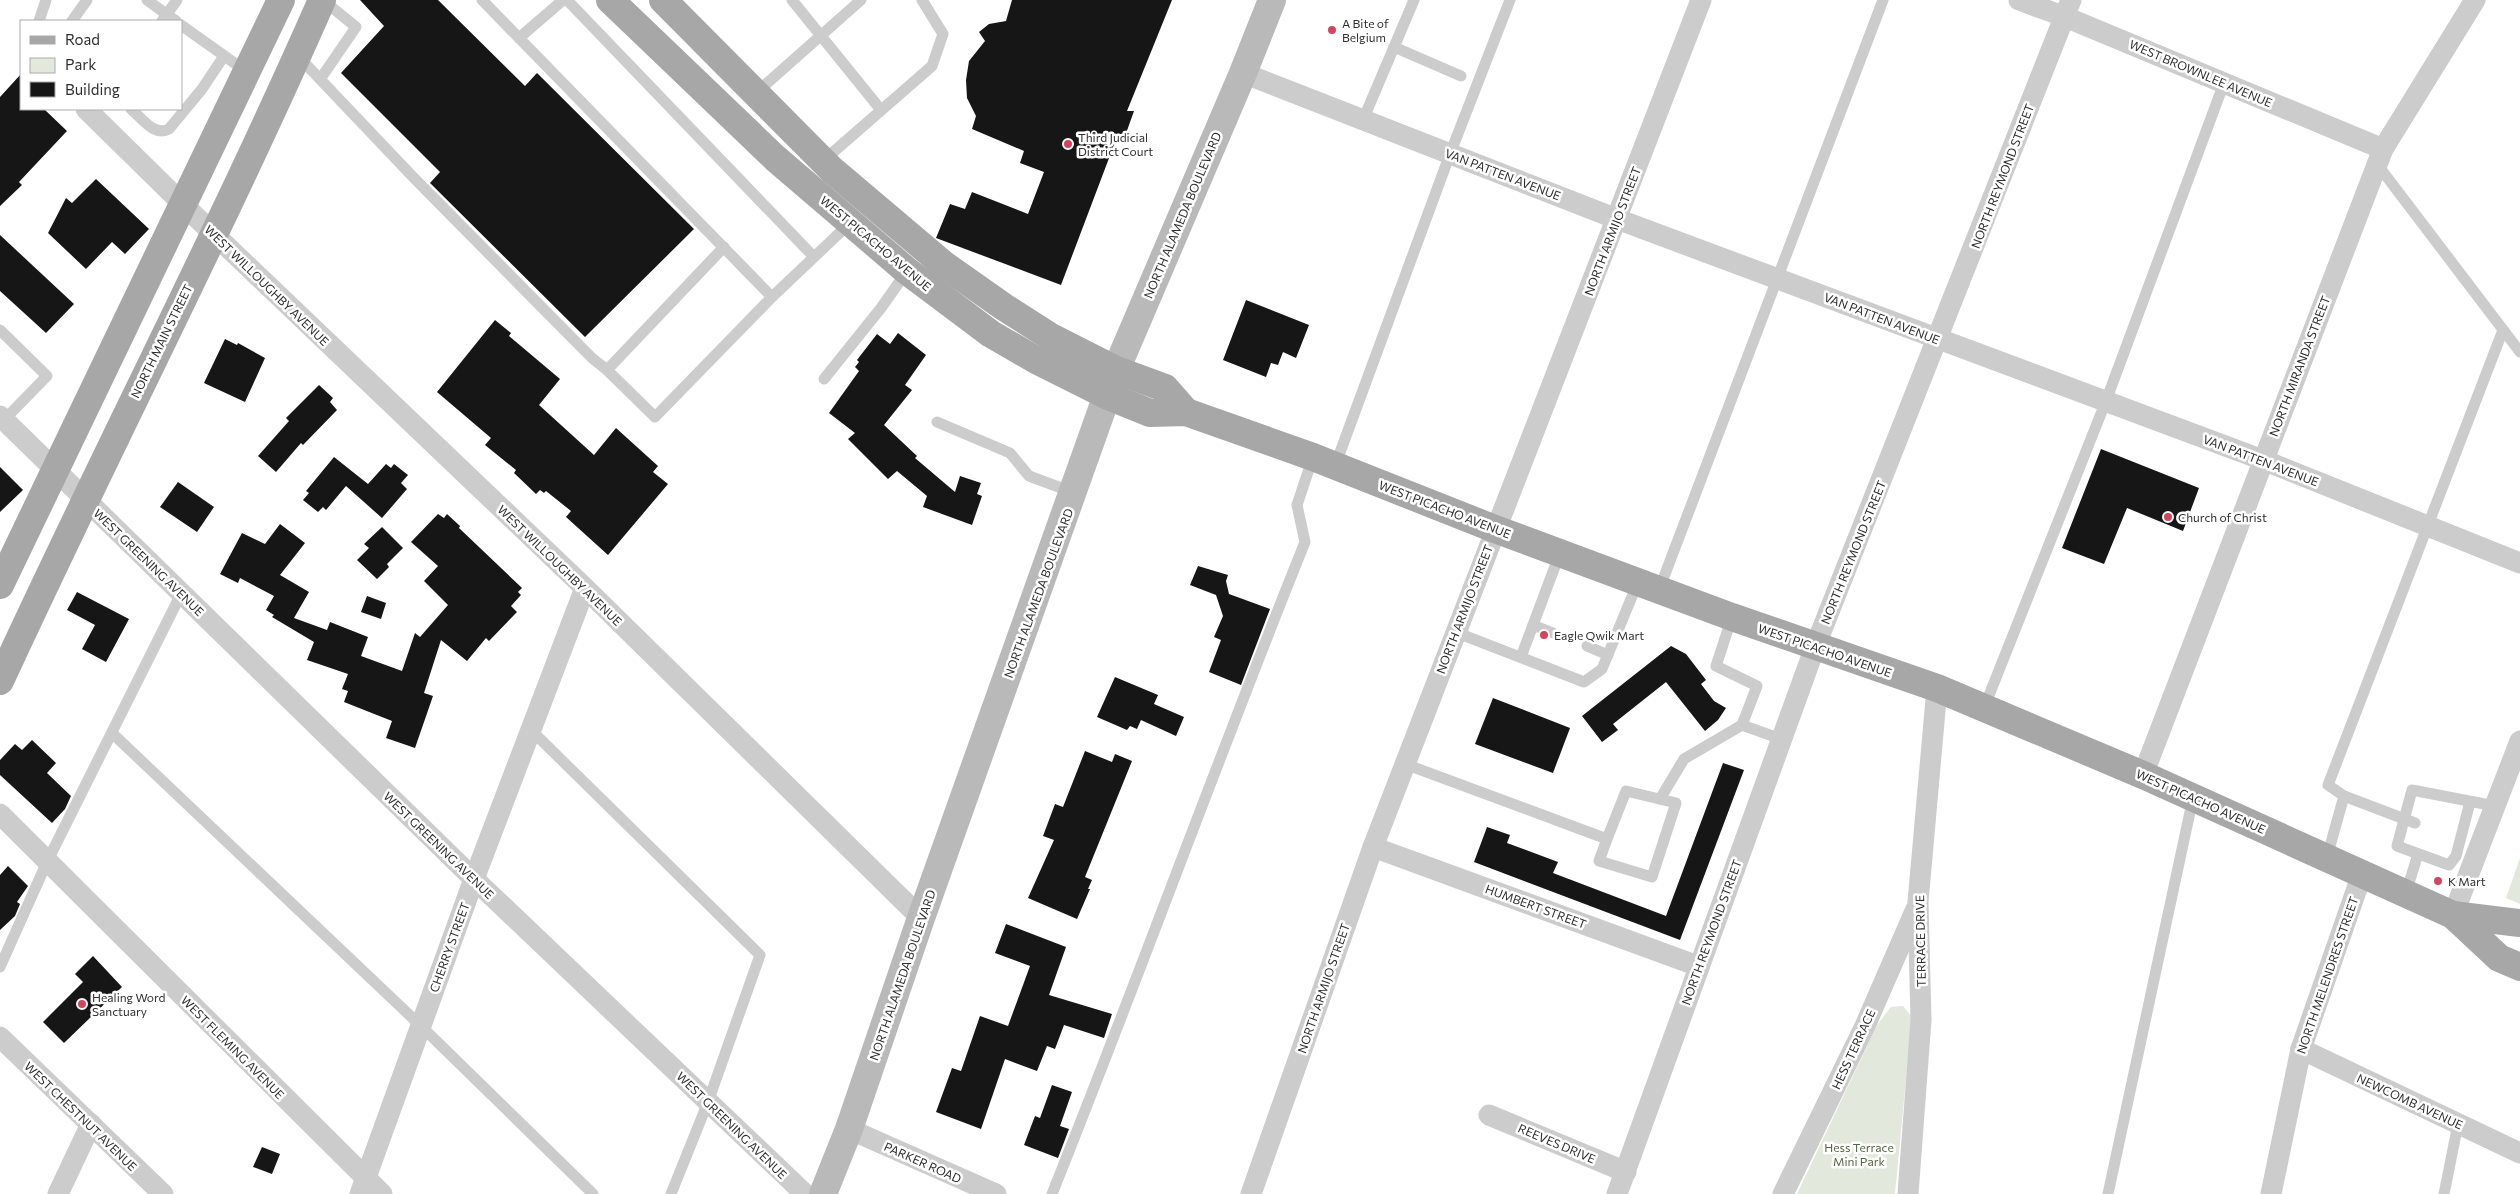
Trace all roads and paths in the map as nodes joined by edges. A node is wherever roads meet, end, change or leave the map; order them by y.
1 (46, 0) edge
2 (87, 0) edge
3 (148, 0) edge
4 (177, 0) edge
5 (281, 0) edge
6 (322, 0) edge
7 (482, 0) edge
8 (563, 0) edge
9 (568, 0) edge
10 (610, 0) edge
11 (663, 0) edge
12 (792, 0) edge
13 (861, 0) edge
14 (922, 0) edge
15 (1272, 0) edge
16 (1414, 0) edge
17 (1510, 0) edge
18 (1701, 0) edge
19 (1883, 0) edge
20 (2019, 0) edge
21 (2475, 0) edge
22 (2067, 8) edge
23 (168, 19) edge
24 (39, 20) edge
25 (73, 20) edge
26 (182, 26) edge
27 (821, 37) junction
28 (519, 38) junction
29 (1394, 47) junction
30 (298, 55) junction
31 (224, 56) junction
32 (247, 72) junction
33 (1243, 73) junction
34 (1461, 76) dead end
35 (321, 78) junction
36 (2224, 83) junction
37 (756, 93) junction
38 (87, 110) edge
39 (132, 110) edge
40 (881, 110) junction
41 (1363, 120) junction
42 (1450, 154) junction
43 (2380, 157) junction
44 (823, 160) junction
45 (198, 219) junction
46 (1617, 219) junction
47 (850, 223) junction
48 (724, 247) junction
49 (814, 257) junction
50 (907, 271) junction
51 (1778, 279) junction
52 (772, 297) junction
53 (0, 330) edge
54 (2503, 330) junction
55 (1938, 339) junction
56 (2520, 352) edge
57 (607, 370) junction
58 (1116, 370) junction
59 (824, 379) dead end
60 (1108, 396) junction
61 (2106, 402) junction
62 (1186, 412) junction
63 (2, 418) edge
64 (937, 422) dead end
65 (2263, 460) junction
66 (1324, 462) junction
67 (55, 470) junction
68 (1074, 493) junction
69 (81, 496) junction
70 (2428, 526) junction
71 (1495, 529) junction
72 (1560, 553) junction
73 (2520, 563) edge
74 (0, 585) edge
75 (1649, 586) junction
76 (585, 588) junction
77 (181, 594) junction
78 (1732, 618) junction
79 (1533, 625) junction
80 (1455, 632) junction
81 (1553, 633) dead end
82 (1587, 646) dead end
83 (1814, 647) junction
84 (1608, 655) junction
85 (1521, 658) junction
86 (0, 681) edge
87 (1937, 688) junction
88 (1984, 708) junction
89 (1742, 725) junction
90 (531, 730) junction
91 (112, 733) junction
92 (1781, 739) junction
93 (2520, 741) edge
94 (1405, 764) junction
95 (2142, 775) junction
96 (2344, 796) junction
97 (2193, 798) junction
98 (1660, 799) junction
99 (2470, 802) junction
100 (2495, 806) junction
101 (0, 814) edge
102 (2410, 822) junction
103 (2457, 835) junction
104 (1606, 839) junction
105 (2482, 842) junction
106 (1373, 847) junction
107 (2418, 854) junction
108 (2328, 857) junction
109 (47, 862) junction
110 (2362, 874) junction
111 (474, 879) junction
112 (2406, 894) junction
113 (1918, 902) junction
114 (2453, 916) junction
115 (921, 918) junction
116 (2520, 923) edge
117 (1698, 966) junction
118 (0, 967) edge
119 (2520, 967) edge
120 (421, 1026) junction
121 (0, 1038) edge
122 (2300, 1049) junction
123 (708, 1102) junction
124 (1489, 1115) dead end
125 (91, 1124) junction
126 (2458, 1124) junction
127 (849, 1129) junction
128 (2520, 1153) edge
129 (1626, 1172) junction
130 (362, 1186) edge
131 (58, 1194) edge
132 (163, 1194) edge
133 (382, 1194) edge
134 (593, 1194) edge
135 (671, 1194) edge
136 (805, 1194) edge
137 (823, 1194) edge
138 (996, 1194) edge
139 (1052, 1194) edge
140 (1251, 1194) edge
141 (1617, 1194) edge
142 (1783, 1194) edge
143 (1908, 1194) edge
144 (2108, 1194) edge
145 (2271, 1194) edge
146 (2444, 1194) edge

1 - 24 lane
2 - 25 lane
3 - 23 lane
4 - 23 lane
5 - 32 main road, NORTH MAIN STREET
6 - 30 main road, NORTH MAIN STREET
6 - 35 lane
7 - 28 lane
8 - 28 lane
9 - 49 lane
10 - 47 main road, WEST PICACHO AVENUE
11 - 37 main road, WEST PICACHO AVENUE
12 - 27 lane
13 - 27 lane
14 - 40 lane
15 - 33 street, NORTH ALAMEDA BOULEVARD
16 - 29 lane
17 - 42 lane
18 - 46 street, NORTH ARMIJO STREET
19 - 51 lane
20 - 22 street, WEST BROWNLEE AVENUE
21 - 43 street, NORTH MIRANDA STREET
22 - 36 street, WEST BROWNLEE AVENUE
22 - 55 street, NORTH REYMOND STREET
26 - 31 lane
27 - 37 lane
27 - 40 lane
28 - 48 lane
29 - 34 lane
29 - 41 lane
30 - 35 lane
30 - 45 main road, NORTH MAIN STREET
31 - 32 lane
31 - 39 lane
32 - 45 main road, NORTH MAIN STREET
33 - 41 street, VAN PATTEN AVENUE
33 - 58 street, NORTH ALAMEDA BOULEVARD
35 - 57 lane
36 - 43 street, WEST BROWNLEE AVENUE
36 - 61 lane
37 - 44 main road, WEST PICACHO AVENUE
38 - 45 street, WEST WILLOUGHBY AVENUE
40 - 44 lane
41 - 42 street, VAN PATTEN AVENUE
42 - 46 street, VAN PATTEN AVENUE
42 - 66 lane
43 - 54 lane
43 - 65 street, NORTH MIRANDA STREET
44 - 58 main road, WEST PICACHO AVENUE
45 - 67 main road, NORTH MAIN STREET
45 - 69 main road, NORTH MAIN STREET
45 - 76 street, WEST WILLOUGHBY AVENUE
46 - 51 street, VAN PATTEN AVENUE
46 - 71 street, NORTH ARMIJO STREET
47 - 49 lane
47 - 50 main road, WEST PICACHO AVENUE
48 - 52 lane
48 - 57 lane
49 - 52 lane
50 - 59 lane
50 - 60 main road, WEST PICACHO AVENUE
51 - 55 street, VAN PATTEN AVENUE
51 - 75 lane
52 - 57 lane
53 - 63 lane
54 - 56 lane
54 - 70 lane
55 - 61 street, VAN PATTEN AVENUE
55 - 83 street, NORTH REYMOND STREET
58 - 60 street, NORTH ALAMEDA BOULEVARD
58 - 62 main road, WEST PICACHO AVENUE
60 - 62 main road, WEST PICACHO AVENUE
60 - 68 street, NORTH ALAMEDA BOULEVARD
61 - 65 street, VAN PATTEN AVENUE
61 - 88 lane
62 - 66 main road, WEST PICACHO AVENUE
63 - 67 street, WEST GREENING AVENUE
64 - 68 lane
65 - 70 street, VAN PATTEN AVENUE
65 - 95 street, NORTH MIRANDA STREET
66 - 71 main road, WEST PICACHO AVENUE
66 - 139 lane
67 - 69 street, WEST GREENING AVENUE
67 - 74 main road, NORTH MAIN STREET
68 - 115 street, NORTH ALAMEDA BOULEVARD
69 - 77 street, WEST GREENING AVENUE
69 - 86 main road, NORTH MAIN STREET
70 - 73 street, VAN PATTEN AVENUE
70 - 96 lane
71 - 72 main road, WEST PICACHO AVENUE
71 - 80 street, NORTH ARMIJO STREET
72 - 75 main road, WEST PICACHO AVENUE
72 - 79 lane
75 - 78 main road, WEST PICACHO AVENUE
75 - 84 lane
76 - 90 street, CHERRY STREET
76 - 115 street, WEST WILLOUGHBY AVENUE
77 - 91 lane
77 - 111 street, WEST GREENING AVENUE
78 - 83 main road, WEST PICACHO AVENUE
78 - 89 lane
79 - 81 lane
79 - 85 lane
80 - 85 lane
80 - 94 street, NORTH ARMIJO STREET
82 - 84 lane
83 - 87 main road, WEST PICACHO AVENUE
83 - 92 street, NORTH REYMOND STREET
84 - 85 lane
87 - 88 main road, WEST PICACHO AVENUE
87 - 113 street, TERRACE DRIVE
88 - 95 main road, WEST PICACHO AVENUE
89 - 92 lane
89 - 98 lane
90 - 111 street, CHERRY STREET
90 - 123 lane
91 - 109 lane
91 - 120 lane
92 - 117 street, NORTH REYMOND STREET
93 - 100 street
94 - 104 lane
94 - 106 street, NORTH ARMIJO STREET
95 - 97 main road, WEST PICACHO AVENUE
96 - 102 lane
96 - 108 lane
97 - 108 main road, WEST PICACHO AVENUE
97 - 144 lane
98 - 104 lane
98 - 104 lane
99 - 100 lane
99 - 102 lane
99 - 103 lane
100 - 105 street
101 - 109 street, WEST FLEMING AVENUE
102 - 107 lane
103 - 105 lane
103 - 107 lane
105 - 114 street
106 - 117 street, HUMBERT STREET
106 - 140 street, NORTH ARMIJO STREET
107 - 112 lane
108 - 110 main road, WEST PICACHO AVENUE
109 - 118 lane
109 - 130 street, WEST FLEMING AVENUE
110 - 112 main road, WEST PICACHO AVENUE
110 - 122 street, NORTH MELENDRES STREET
111 - 120 street, CHERRY STREET
111 - 123 street, WEST GREENING AVENUE
112 - 114 main road, WEST PICACHO AVENUE
113 - 142 street, HESS TERRACE
113 - 143 street, TERRACE DRIVE
114 - 116 main road, WEST PICACHO AVENUE
114 - 119 main road, WEST PICACHO AVENUE
115 - 127 street, NORTH ALAMEDA BOULEVARD
117 - 129 street, NORTH REYMOND STREET
120 - 130 street, CHERRY STREET
120 - 134 lane
121 - 125 street, WEST CHESTNUT AVENUE
122 - 126 street, NEWCOMB AVENUE
122 - 145 street, NORTH MELENDRES STREET
123 - 135 lane
123 - 136 street, WEST GREENING AVENUE
124 - 129 street, REEVES DRIVE
125 - 131 street
125 - 132 street, WEST CHESTNUT AVENUE
126 - 128 street, NEWCOMB AVENUE
126 - 146 lane
127 - 137 street, NORTH ALAMEDA BOULEVARD
127 - 138 street, PARKER ROAD
129 - 141 street, NORTH REYMOND STREET
130 - 133 street, WEST FLEMING AVENUE

